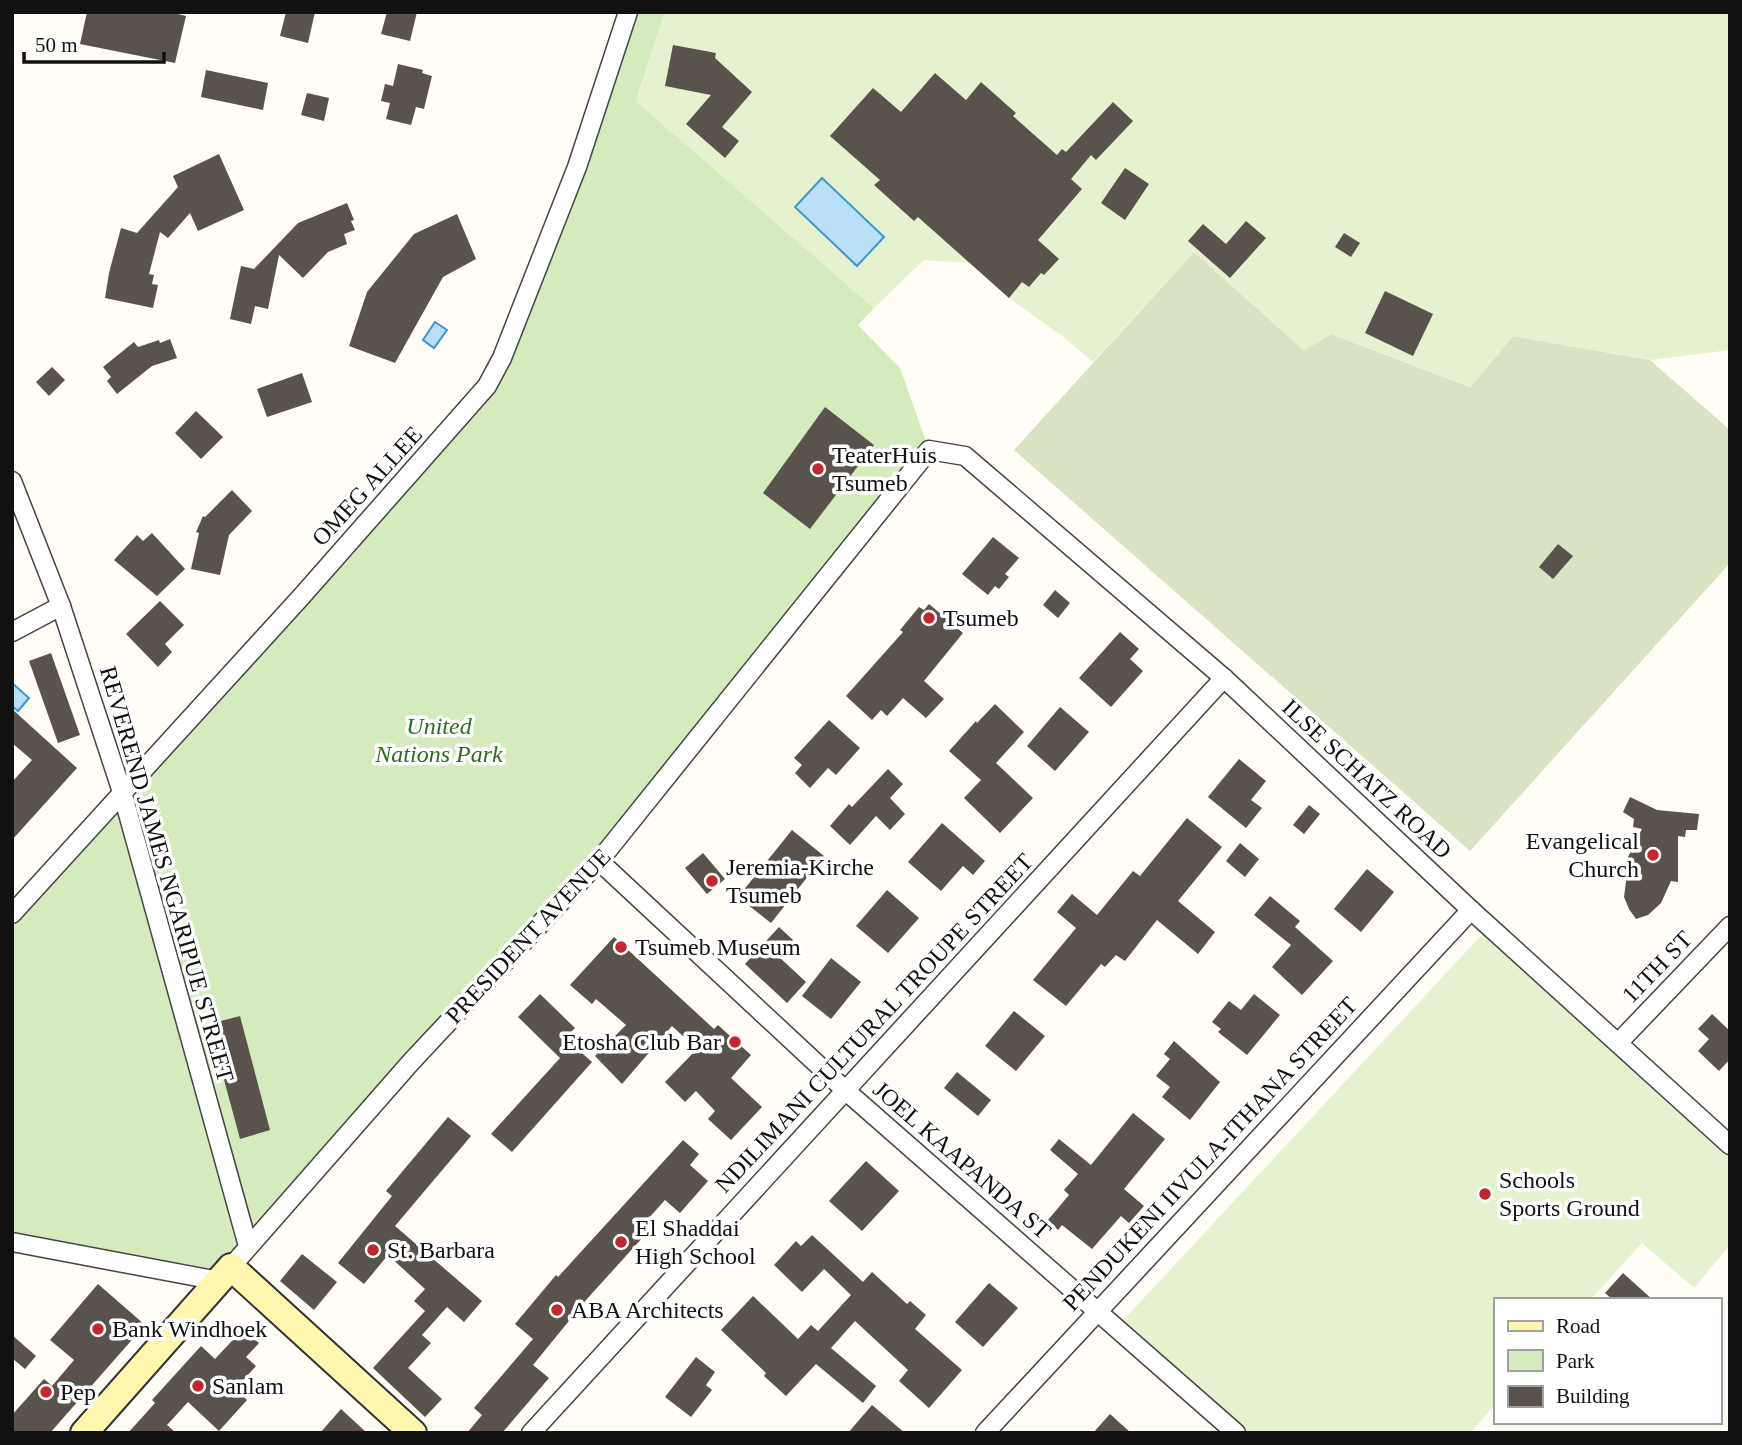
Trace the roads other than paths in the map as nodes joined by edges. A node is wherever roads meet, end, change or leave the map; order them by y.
1 (628, 12) edge
2 (965, 456) joint
3 (12, 481) edge
4 (61, 606) junction
5 (12, 632) edge
6 (1224, 678) junction
7 (122, 792) junction
8 (599, 861) junction
9 (1471, 910) junction
10 (12, 914) edge
11 (1730, 926) edge
12 (1619, 1042) junction
13 (845, 1090) junction
14 (1730, 1144) edge
15 (12, 1242) edge
16 (248, 1246) junction
17 (225, 1274) junction
18 (1096, 1311) junction
19 (84, 1433) edge
20 (413, 1433) edge
21 (531, 1433) edge
22 (985, 1433) edge
23 (1236, 1433) edge

1 - 7 street, OMEG ALLEE
2 - 6 street, ILSE SCHATZ ROAD
2 - 8 street, PRESIDENT AVENUE
3 - 4 street, REVEREND JAMES NGARIPUE STREET
4 - 5 street
4 - 7 street, REVEREND JAMES NGARIPUE STREET
6 - 9 street, ILSE SCHATZ ROAD
6 - 13 street, NDILIMANI CULTURAL TROUPE STREET
7 - 10 street, OMEG ALLEE
7 - 16 street, REVEREND JAMES NGARIPUE STREET
8 - 13 street, JOEL KAAPANDA ST
8 - 16 street, PRESIDENT AVENUE
9 - 12 street, ILSE SCHATZ ROAD
9 - 18 street, PENDUKENI IIVULA-ITHANA STREET
11 - 12 street, 11TH ST
12 - 14 street, ILSE SCHATZ ROAD
13 - 18 street, JOEL KAAPANDA ST
13 - 21 street, NDILIMANI CULTURAL TROUPE STREET
15 - 17 street
16 - 17 street, PRESIDENT AVENUE
17 - 19 street, PRESIDENT AVENUE
17 - 20 street
18 - 22 street, PENDUKENI IIVULA-ITHANA STREET
18 - 23 street, JOEL KAAPANDA ST

